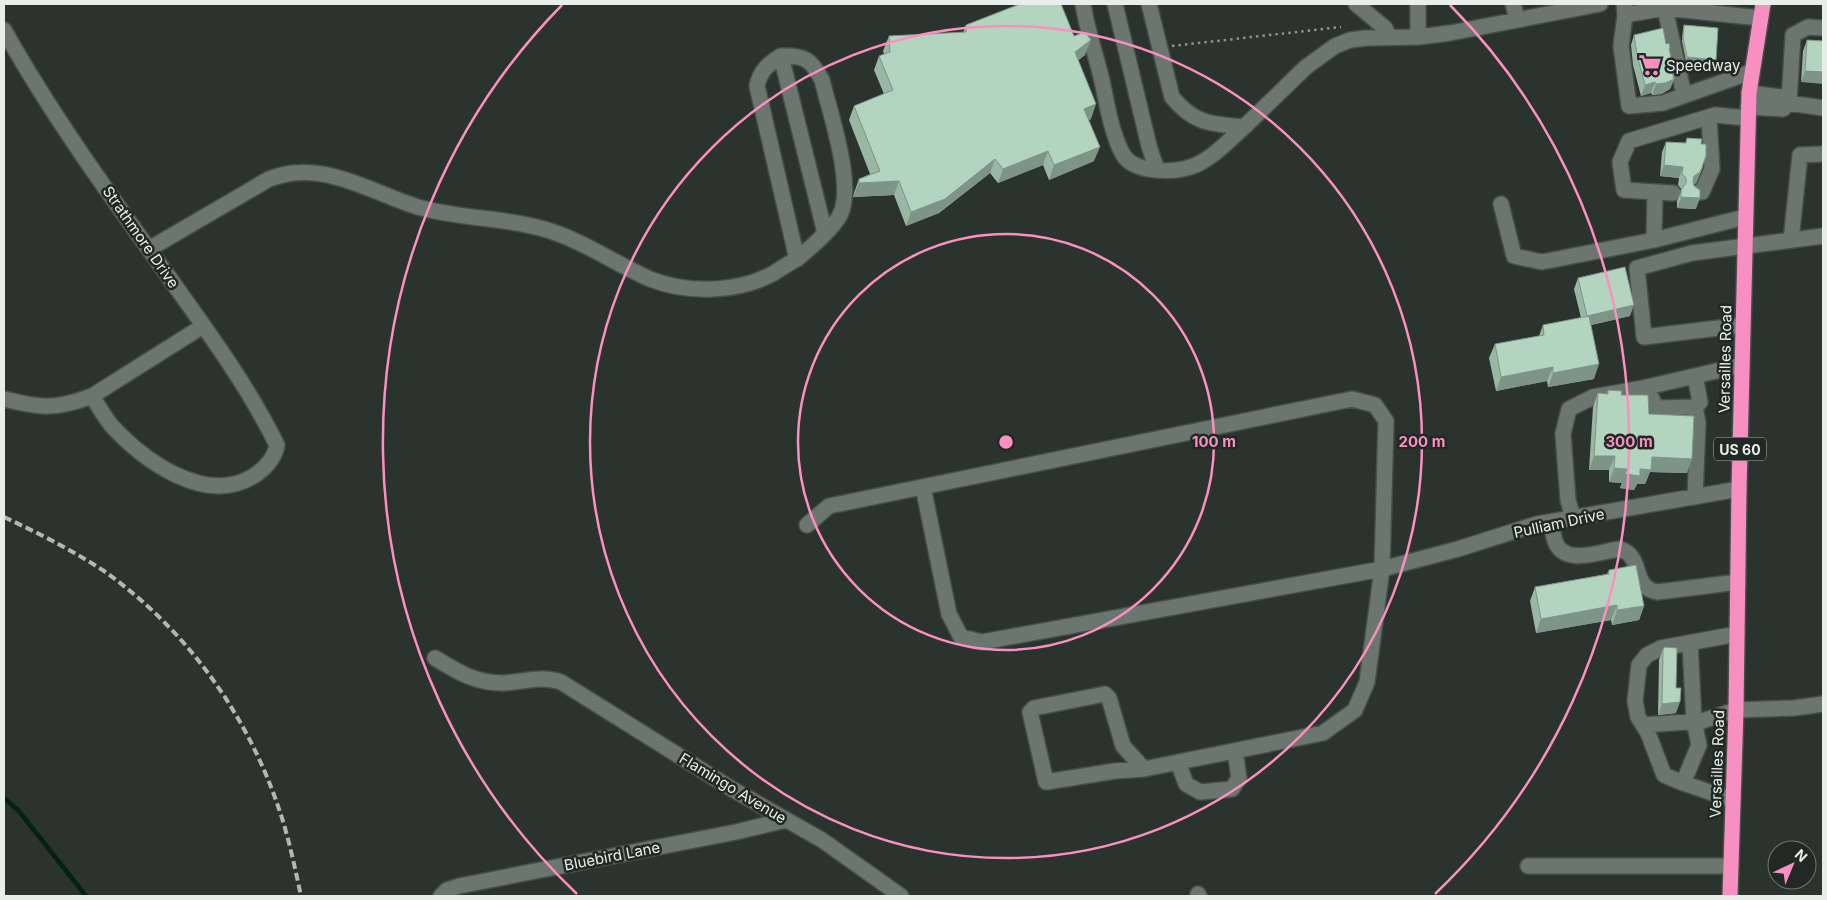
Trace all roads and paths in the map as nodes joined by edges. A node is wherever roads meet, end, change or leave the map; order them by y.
1 (1083, 4) edge
2 (1115, 4) edge
3 (1149, 4) edge
4 (1356, 4) edge
5 (1418, 4) edge
6 (1513, 4) edge
7 (1600, 4) edge
8 (1665, 6) edge
9 (1624, 9) edge
10 (1761, 11) edge
11 (1517, 19) junction
12 (1341, 27) dead end
13 (1823, 28) edge
14 (4, 30) edge
15 (1389, 37) junction
16 (1418, 37) junction
17 (1160, 48) junction
18 (781, 56) junction
19 (1751, 72) junction
20 (1684, 95) junction
21 (1789, 103) junction
22 (1748, 106) junction
23 (1823, 108) edge
24 (1709, 118) junction
25 (1244, 127) junction
26 (1823, 154) edge
27 (1157, 170) junction
28 (1655, 192) junction
29 (1698, 192) edge
30 (1673, 193) dead end
31 (1502, 204) dead end
32 (1745, 217) junction
33 (824, 234) junction
34 (1823, 236) edge
35 (1654, 240) junction
36 (1791, 240) junction
37 (1745, 247) junction
38 (148, 249) junction
39 (797, 259) junction
40 (1743, 325) junction
41 (203, 326) junction
42 (1742, 365) junction
43 (1696, 376) junction
44 (1647, 387) junction
45 (92, 396) junction
46 (4, 399) edge
47 (1696, 407) junction
48 (923, 488) junction
49 (1739, 489) junction
50 (1695, 497) junction
51 (1573, 518) junction
52 (1551, 522) junction
53 (806, 526) dead end
54 (1382, 569) junction
55 (1738, 582) junction
56 (1737, 634) junction
57 (1690, 643) junction
58 (435, 658) dead end
59 (1823, 704) edge
60 (1736, 710) junction
61 (1694, 721) junction
62 (1643, 725) junction
63 (1235, 751) junction
64 (1178, 762) junction
65 (1144, 769) junction
66 (1683, 783) junction
67 (1733, 800) junction
68 (786, 820) junction
69 (1528, 866) dead end
70 (1731, 866) junction
71 (441, 896) edge
72 (902, 896) edge
73 (1730, 896) edge

1 - 27 street
2 - 27 street
3 - 17 street
4 - 15 street
5 - 16 street
6 - 11 street
7 - 11 street
8 - 9 street
8 - 10 street
8 - 20 street
9 - 20 street
10 - 19 highway, Versailles Road / US 60
11 - 16 street
12 - 17 path
13 - 21 street
14 - 38 street, Strathmore Drive
15 - 16 street
15 - 25 street
17 - 25 street
18 - 33 street
18 - 33 street
18 - 39 street
19 - 20 street
19 - 22 highway, Versailles Road / US 60
21 - 22 street
21 - 23 street
22 - 24 street
22 - 32 highway, Versailles Road / US 60
24 - 28 street
24 - 29 street
25 - 27 street
26 - 36 street
28 - 30 street
28 - 35 street
31 - 35 street
32 - 35 street
32 - 37 highway, Versailles Road / US 60
33 - 39 street
34 - 36 street
36 - 37 street
37 - 40 highway, Versailles Road / US 60
37 - 40 street
38 - 39 street
38 - 41 street, Strathmore Drive
40 - 42 highway, Versailles Road / US 60
41 - 45 street
41 - 45 street, Strathmore Drive
42 - 43 street
42 - 49 highway, Versailles Road / US 60
43 - 44 street
43 - 47 street
44 - 47 street
44 - 51 street
45 - 46 street
47 - 50 street
48 - 53 street
48 - 54 street, Pulliam Drive
48 - 54 street
49 - 50 street, Pulliam Drive
49 - 55 highway, Versailles Road / US 60
50 - 51 street, Pulliam Drive
51 - 52 street, Pulliam Drive
52 - 54 street, Pulliam Drive
52 - 55 street
54 - 63 street
55 - 56 highway, Versailles Road / US 60
56 - 57 street
56 - 60 highway, Versailles Road / US 60
57 - 61 street
57 - 62 street
58 - 68 street, Flamingo Avenue
59 - 60 street
60 - 61 street
60 - 67 highway, Versailles Road / US 60
61 - 62 street
61 - 66 street
62 - 66 street
63 - 64 street
63 - 64 street
64 - 65 street
65 - 65 street
66 - 67 street
67 - 70 highway, Versailles Road / US 60
68 - 71 street, Bluebird Lane
68 - 72 street, Flamingo Avenue
69 - 70 street
70 - 73 highway, Versailles Road / US 60

